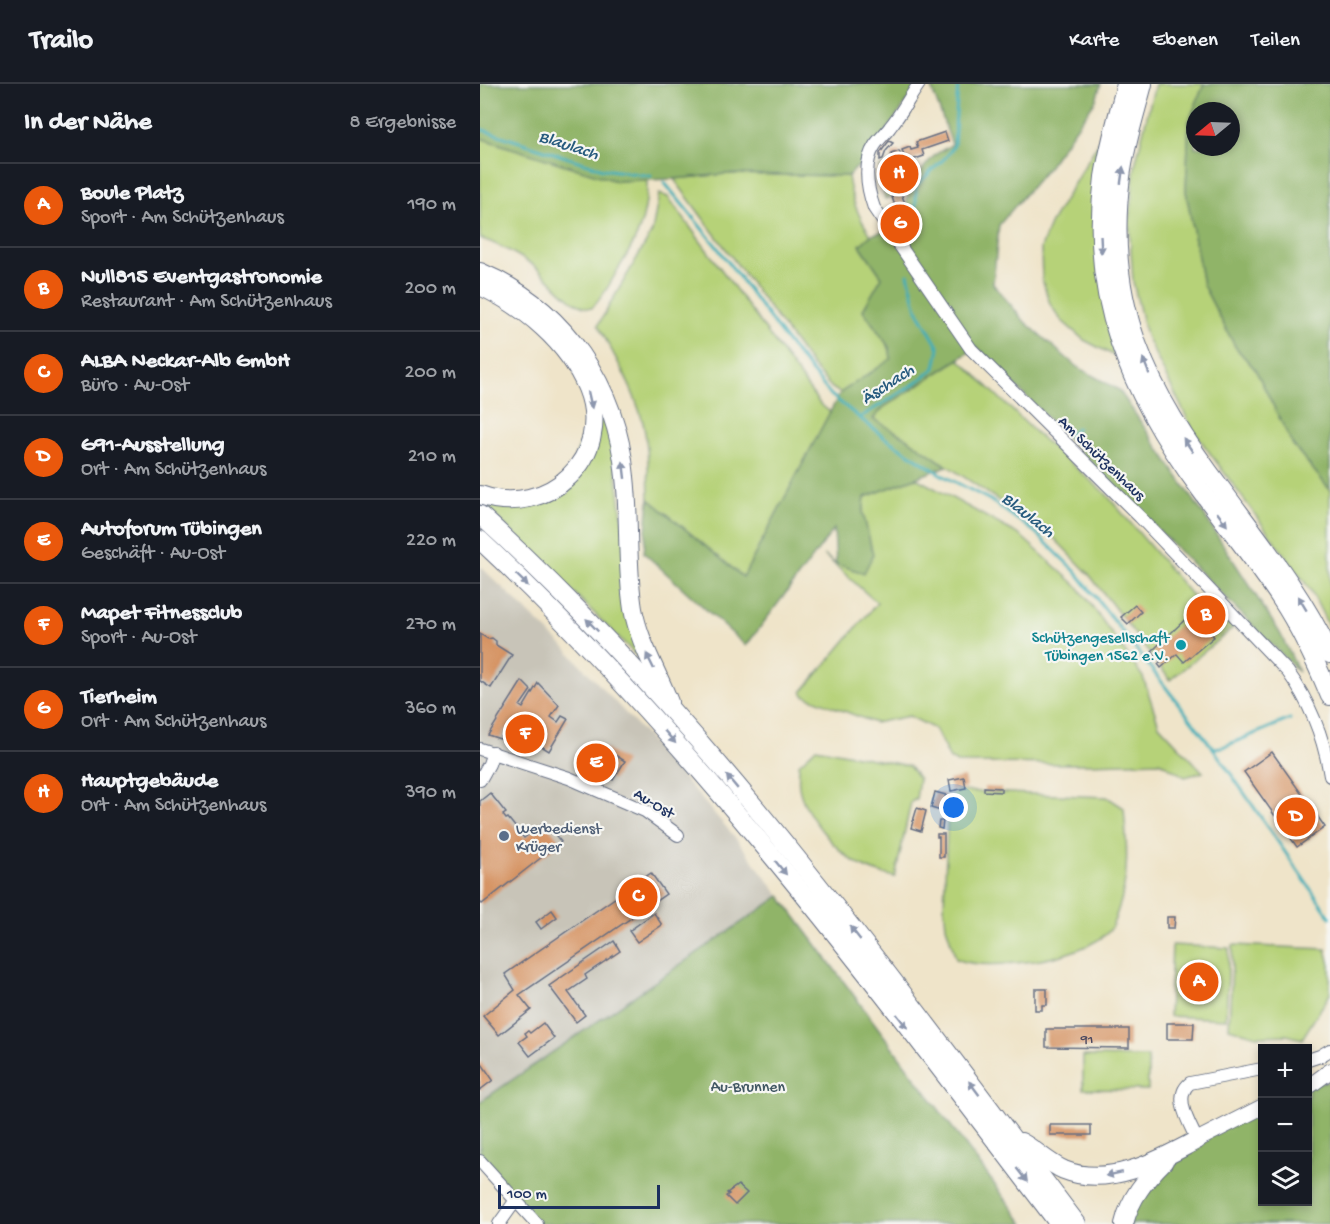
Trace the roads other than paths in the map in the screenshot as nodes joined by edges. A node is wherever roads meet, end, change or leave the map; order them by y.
1 (919, 84) edge
2 (1126, 84) edge
3 (1143, 84) edge
4 (480, 272) edge
5 (480, 286) edge
6 (480, 495) edge
7 (480, 515) edge
8 (480, 540) edge
9 (1330, 654) edge
10 (1330, 696) edge
11 (674, 715) junction
12 (486, 750) edge
13 (1330, 776) edge
14 (480, 780) edge
15 (678, 835) dead end
16 (1330, 1050) edge
17 (1312, 1059) edge
18 (1258, 1070) edge
19 (1330, 1071) edge
20 (1330, 1082) edge
21 (1312, 1083) edge
22 (1312, 1085) edge
23 (1258, 1110) edge
24 (1008, 1135) junction
25 (1197, 1140) junction
26 (1170, 1155) junction
27 (480, 1161) edge
28 (516, 1200) junction
29 (499, 1224) edge
30 (537, 1224) edge
31 (1059, 1224) edge
32 (1077, 1224) edge
33 (1124, 1224) edge

1 - 13 street, Am Schützenhaus
2 -> 10 highway
9 -> 3 highway
11 -> 4 highway
5 -> 6 highway
11 -> 7 highway
8 -> 31 highway
24 -> 11 highway
12 - 14 street
12 - 15 street, Au-Ost
16 - 17 street
18 - 25 street
19 - 21 main road
20 - 22 main road
23 - 25 main road
26 -> 24 highway
24 - 32 highway
25 - 26 highway
26 - 33 highway
27 - 28 street
28 - 29 street
28 - 30 street

